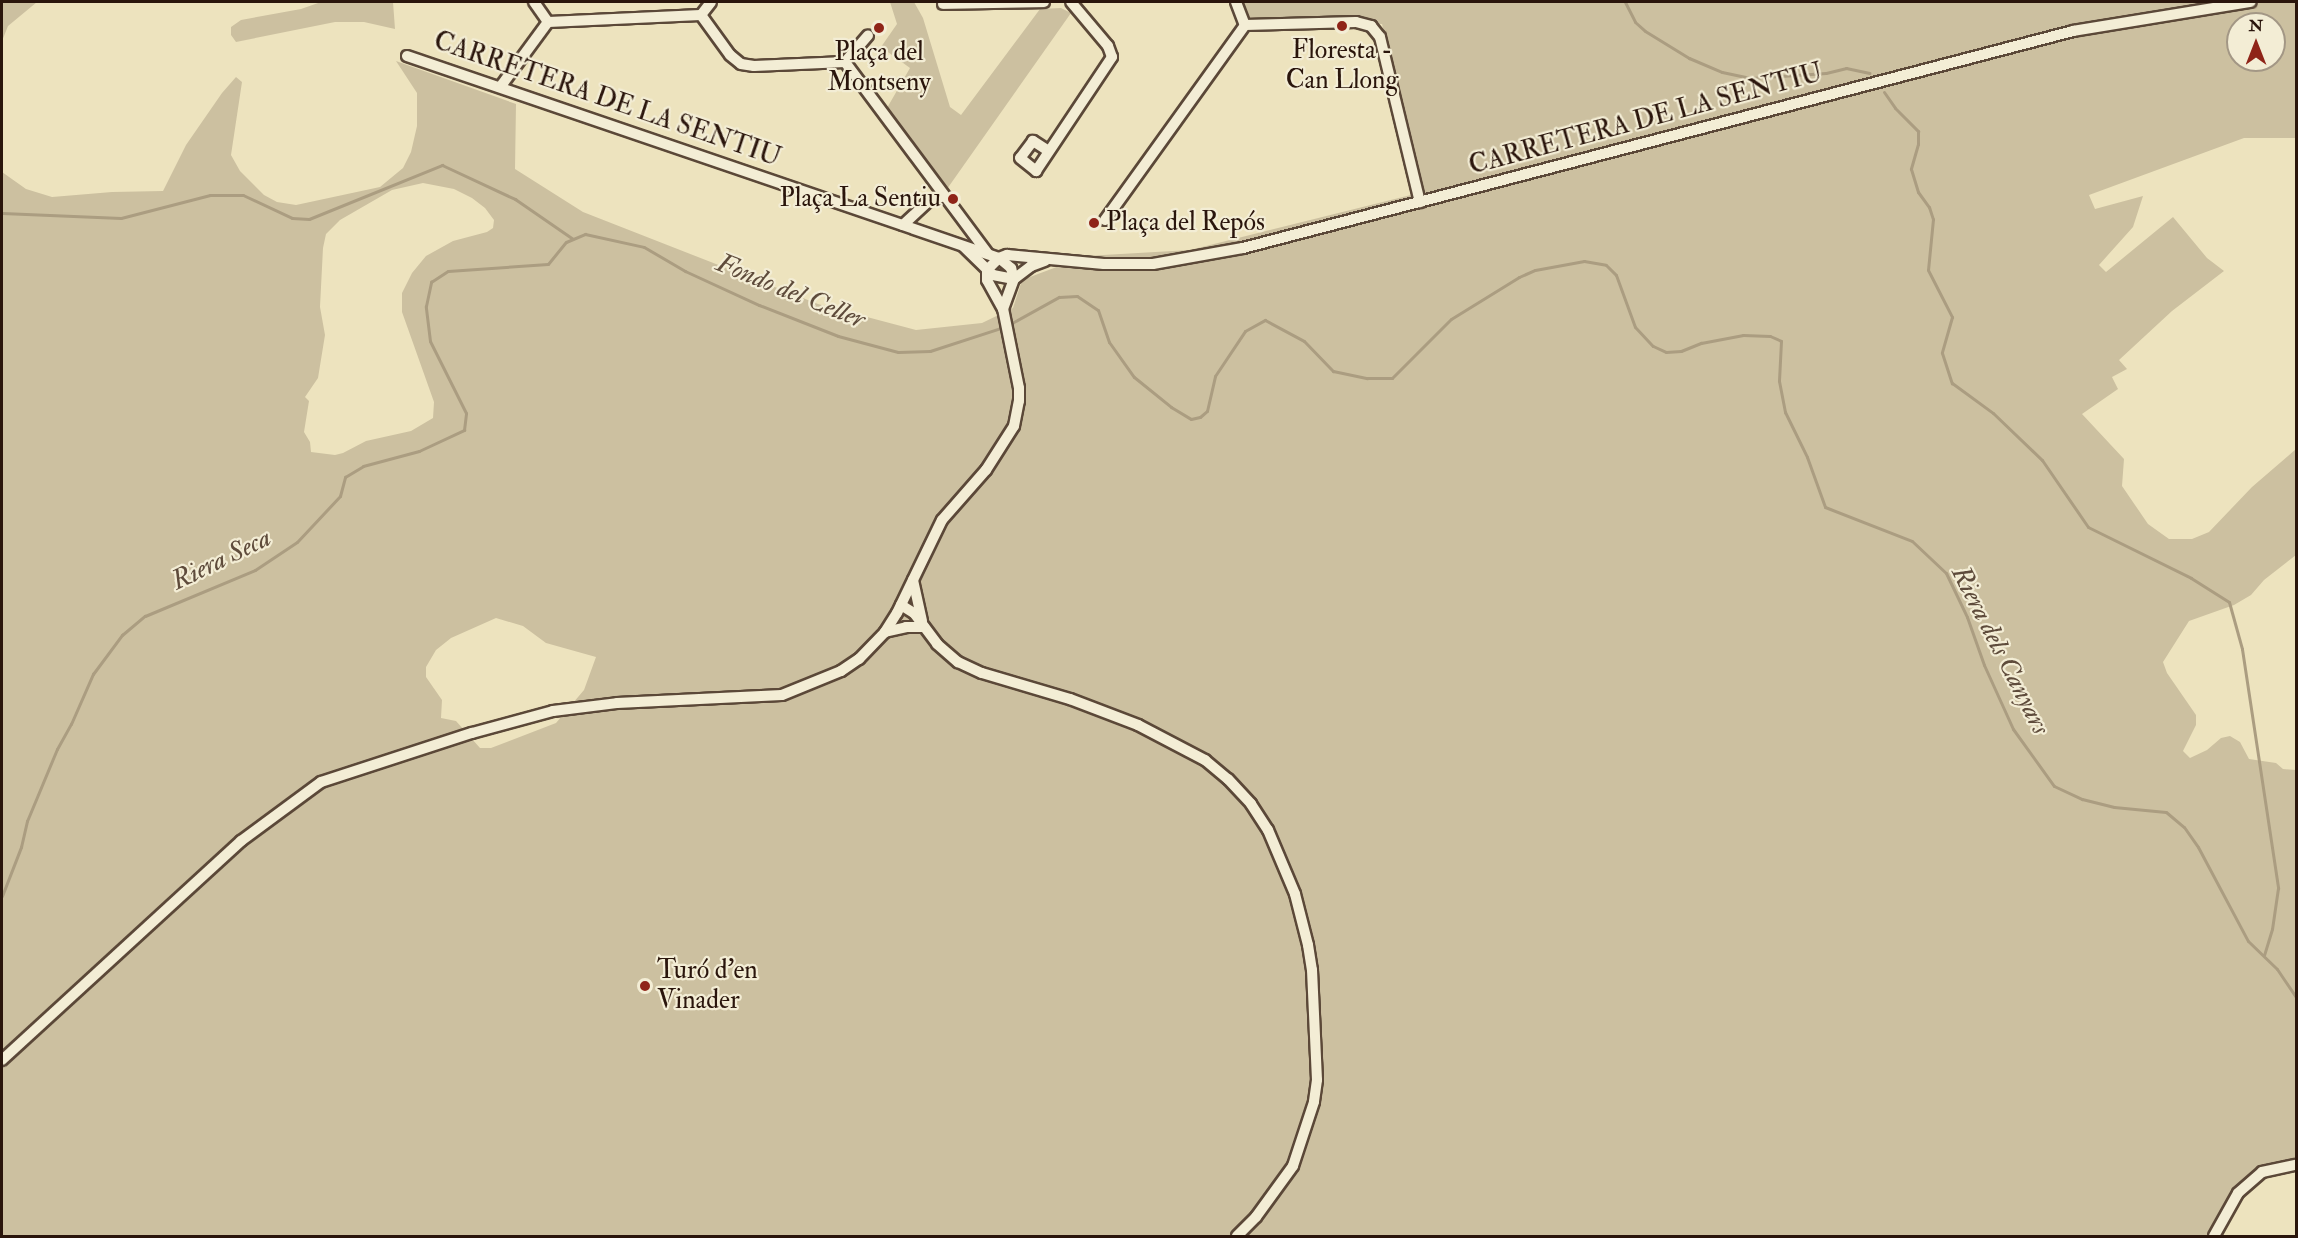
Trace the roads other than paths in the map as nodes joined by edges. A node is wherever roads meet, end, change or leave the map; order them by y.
1 (534, 2) edge
2 (711, 2) edge
3 (1044, 2) edge
4 (1071, 2) edge
5 (1236, 2) edge
6 (2251, 2) edge
7 (943, 4) dead end
8 (701, 15) junction
9 (548, 22) junction
10 (1245, 25) junction
11 (868, 36) dead end
12 (407, 56) dead end
13 (845, 62) junction
14 (501, 86) junction
15 (1047, 150) dead end
16 (931, 179) junction
17 (944, 196) junction
18 (929, 201) junction
19 (1420, 202) junction
20 (1105, 220) dead end
21 (903, 225) junction
22 (977, 239) junction
23 (962, 245) junction
24 (988, 254) junction
25 (1001, 257) junction
26 (1051, 260) junction
27 (987, 270) junction
28 (1014, 279) junction
29 (1004, 313) junction
30 (913, 579) junction
31 (899, 609) junction
32 (924, 627) junction
33 (885, 632) junction
34 (2, 1060) edge
35 (2296, 1165) edge
36 (1237, 1236) edge
37 (2214, 1236) edge

1 - 9 street
2 - 8 street
3 - 7 street
4 - 15 street
5 - 10 street
6 - 19 street, CARRETERA DE LA SENTIU
8 - 9 street
8 - 13 street
9 - 14 street
10 - 19 street
10 - 20 street
11 - 13 street
12 - 14 street, CARRETERA DE LA SENTIU
13 - 16 street
14 - 21 street, CARRETERA DE LA SENTIU
16 - 17 street
16 - 18 street
17 - 18 street
17 - 22 street
18 - 21 street
19 - 26 street, CARRETERA DE LA SENTIU
21 - 23 street, CARRETERA DE LA SENTIU
22 - 24 street
22 - 25 street
23 - 24 street, CARRETERA DE LA SENTIU
23 - 27 street
24 - 25 street, CARRETERA DE LA SENTIU
25 - 26 street, CARRETERA DE LA SENTIU
25 - 27 street
25 - 28 street
26 - 28 street
27 - 28 street
27 - 29 street
28 - 29 street
29 - 30 street
30 - 31 street
30 - 32 street
31 - 32 street
31 - 33 street
32 - 33 street
32 - 36 street
33 - 34 street
35 - 37 street

